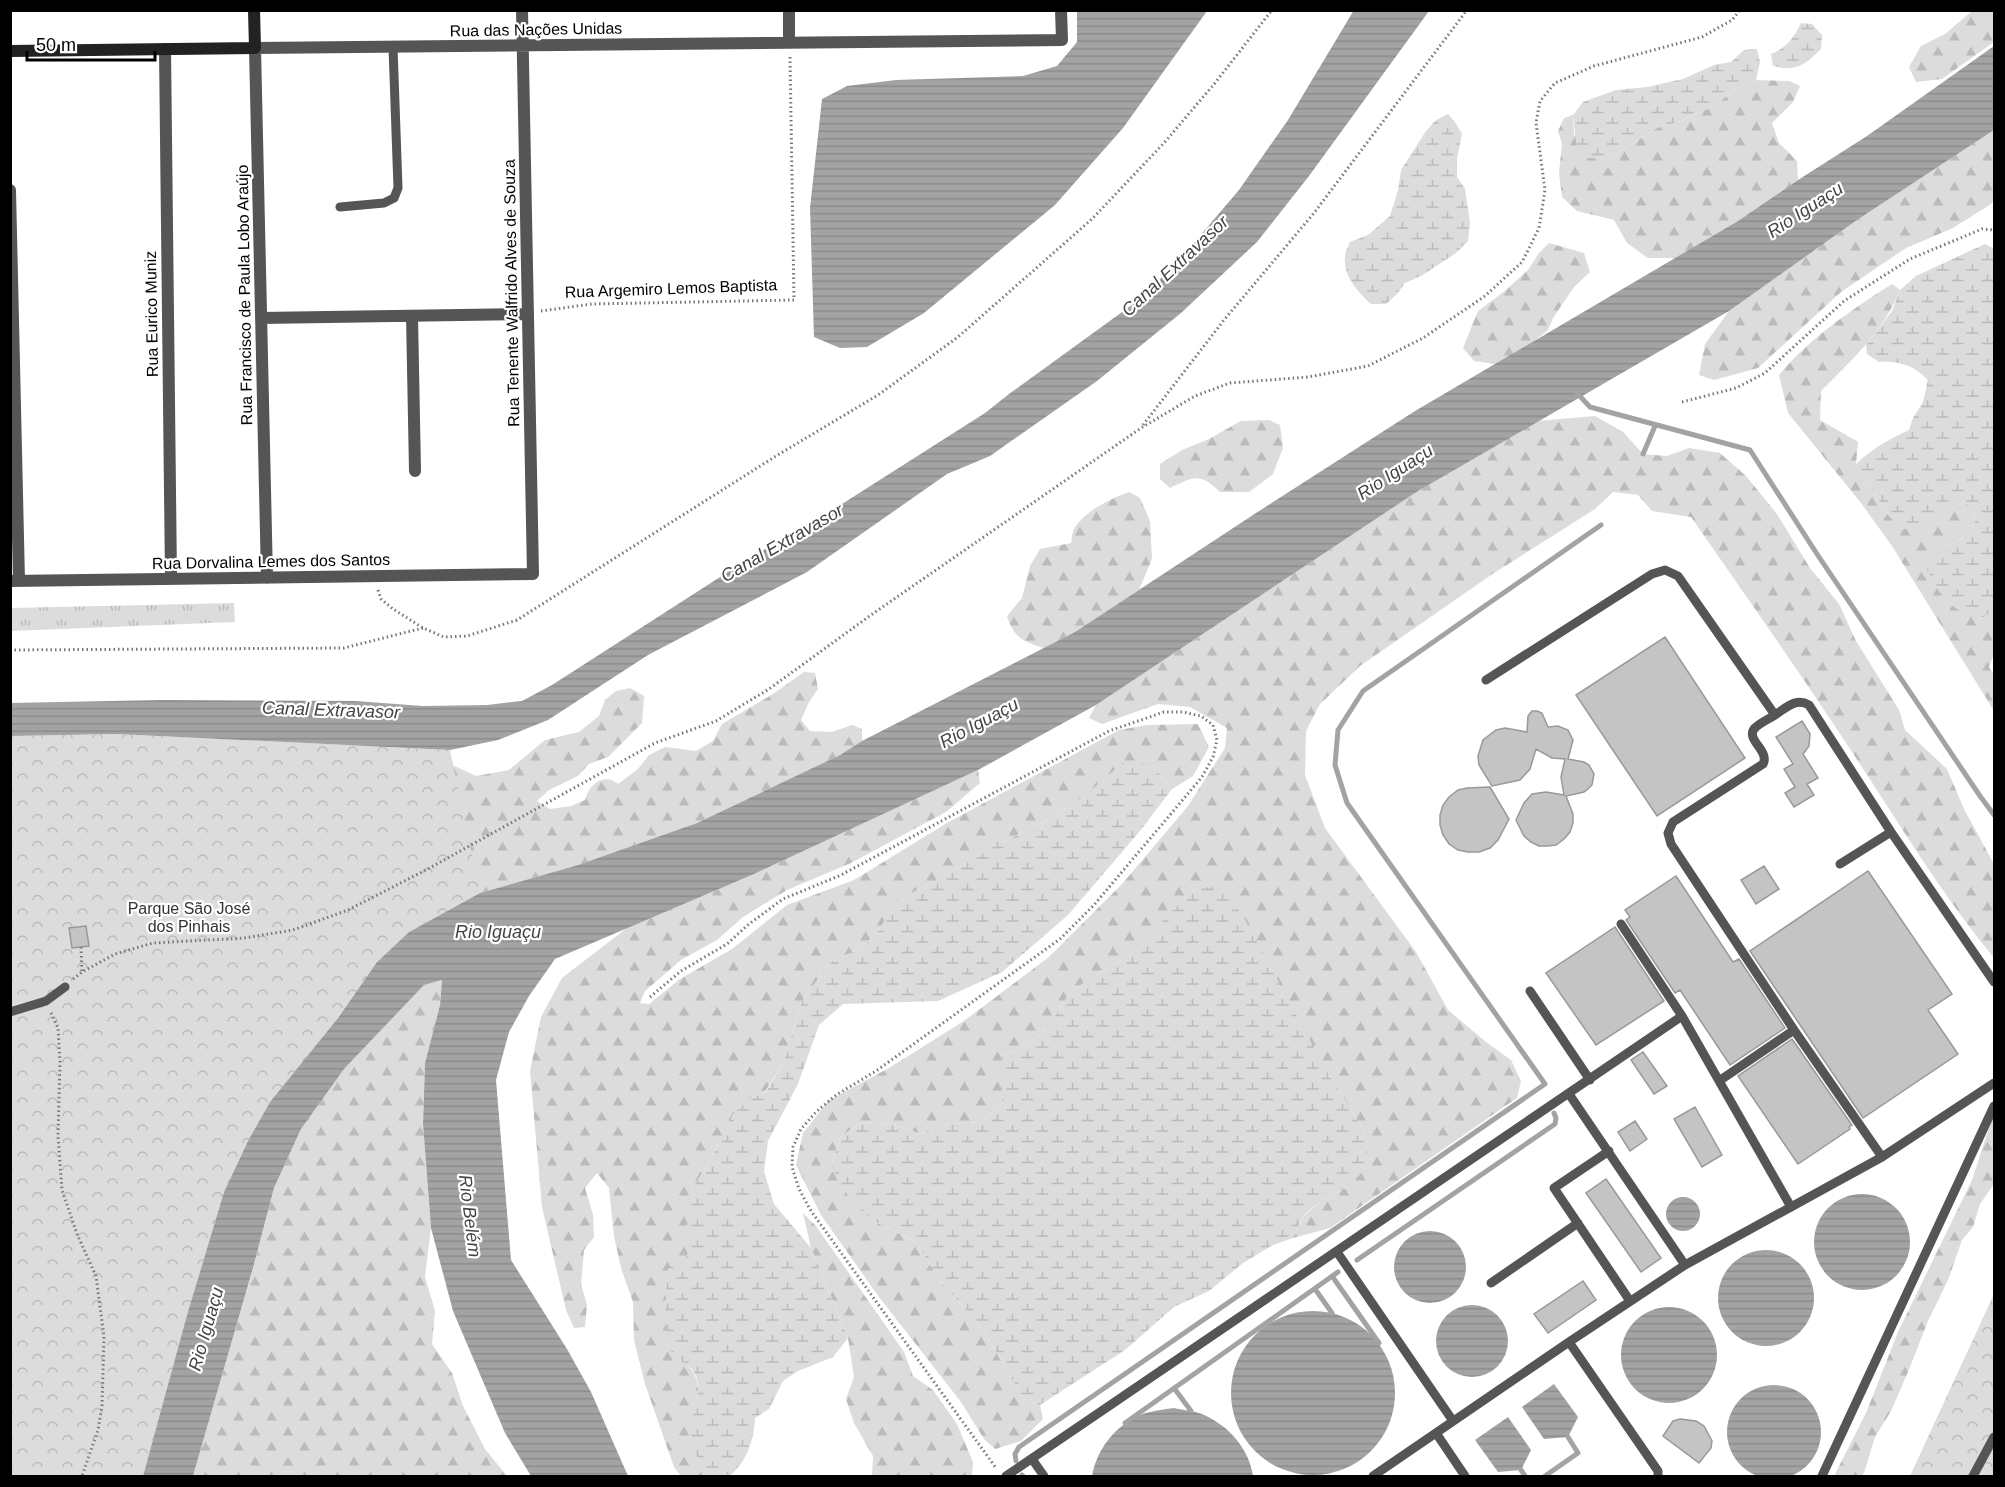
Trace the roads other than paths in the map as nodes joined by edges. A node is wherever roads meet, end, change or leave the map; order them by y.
1 (254, 10) edge
2 (522, 10) edge
3 (789, 10) edge
4 (1061, 10) edge
5 (789, 42) junction
6 (522, 45) junction
7 (393, 47) junction
8 (255, 48) junction
9 (165, 49) junction
10 (10, 51) edge
11 (10, 190) edge
12 (340, 207) dead end
13 (527, 314) junction
14 (412, 316) junction
15 (261, 318) junction
16 (12, 323) edge
17 (415, 471) dead end
18 (532, 574) joint
19 (267, 578) junction
20 (171, 579) junction
21 (15, 581) edge
22 (1486, 680) dead end
23 (1775, 715) junction
24 (1891, 832) junction
25 (1840, 864) dead end
26 (1622, 924) dead end
27 (1995, 982) edge
28 (65, 987) road end
29 (1530, 991) dead end
30 (10, 1012) edge
31 (1682, 1016) junction
32 (1794, 1030) junction
33 (1590, 1080) junction
34 (1719, 1081) junction
35 (1995, 1083) edge
36 (1569, 1094) junction
37 (1995, 1106) edge
38 (1609, 1150) junction
39 (1882, 1157) junction
40 (1791, 1207) junction
41 (1578, 1223) junction
42 (1337, 1252) junction
43 (1685, 1266) junction
44 (1491, 1283) dead end
45 (1630, 1301) junction
46 (1569, 1342) junction
47 (1453, 1421) junction
48 (1436, 1433) junction
49 (1995, 1437) edge
50 (1032, 1459) junction
51 (1004, 1476) edge
52 (1044, 1476) edge
53 (1373, 1476) edge
54 (1465, 1476) edge
55 (1658, 1476) edge
56 (1821, 1476) edge
57 (1973, 1476) edge

1 - 8 street, Rua Francisco de Paula Lobo Araújo
2 - 6 street, Rua Tenente Walfrido Alves de Souza
3 - 5 street
4 - 5 street, Rua das Nações Unidas
5 - 6 street, Rua das Nações Unidas
6 - 7 street, Rua das Nações Unidas
6 - 13 street, Rua Tenente Walfrido Alves de Souza
7 - 8 street, Rua das Nações Unidas
7 - 12 lane
8 - 9 street, Rua das Nações Unidas
8 - 15 street, Rua Francisco de Paula Lobo Araújo
9 - 10 street, Rua das Nações Unidas
9 - 20 street, Rua Eurico Muniz
11 - 16 street
13 - 14 street
13 - 18 street, Rua Tenente Walfrido Alves de Souza
14 - 15 street
14 - 17 street
15 - 19 street, Rua Francisco de Paula Lobo Araújo
16 - 21 street
18 - 19 street, Rua Dorvalina Lemes dos Santos
19 - 20 street, Rua Dorvalina Lemes dos Santos
20 - 21 street, Rua Dorvalina Lemes dos Santos
22 - 23 lane
23 - 24 lane
23 - 32 lane
24 - 25 lane
24 - 27 lane
26 - 31 lane
28 - 30 lane
29 - 33 lane
31 - 33 lane
31 - 34 lane
32 - 34 lane
32 - 39 lane
33 - 36 lane
34 - 40 lane
35 - 39 lane
36 - 38 lane
36 - 42 lane
37 - 56 lane
38 - 41 lane
38 - 43 lane
39 - 40 lane
40 - 43 lane
41 - 44 lane
41 - 45 lane
42 - 47 lane
42 - 50 lane
43 - 45 lane
45 - 46 lane
46 - 47 lane
46 - 55 lane
47 - 48 lane
48 - 53 lane
48 - 54 lane
49 - 57 lane
50 - 51 lane
50 - 52 lane

